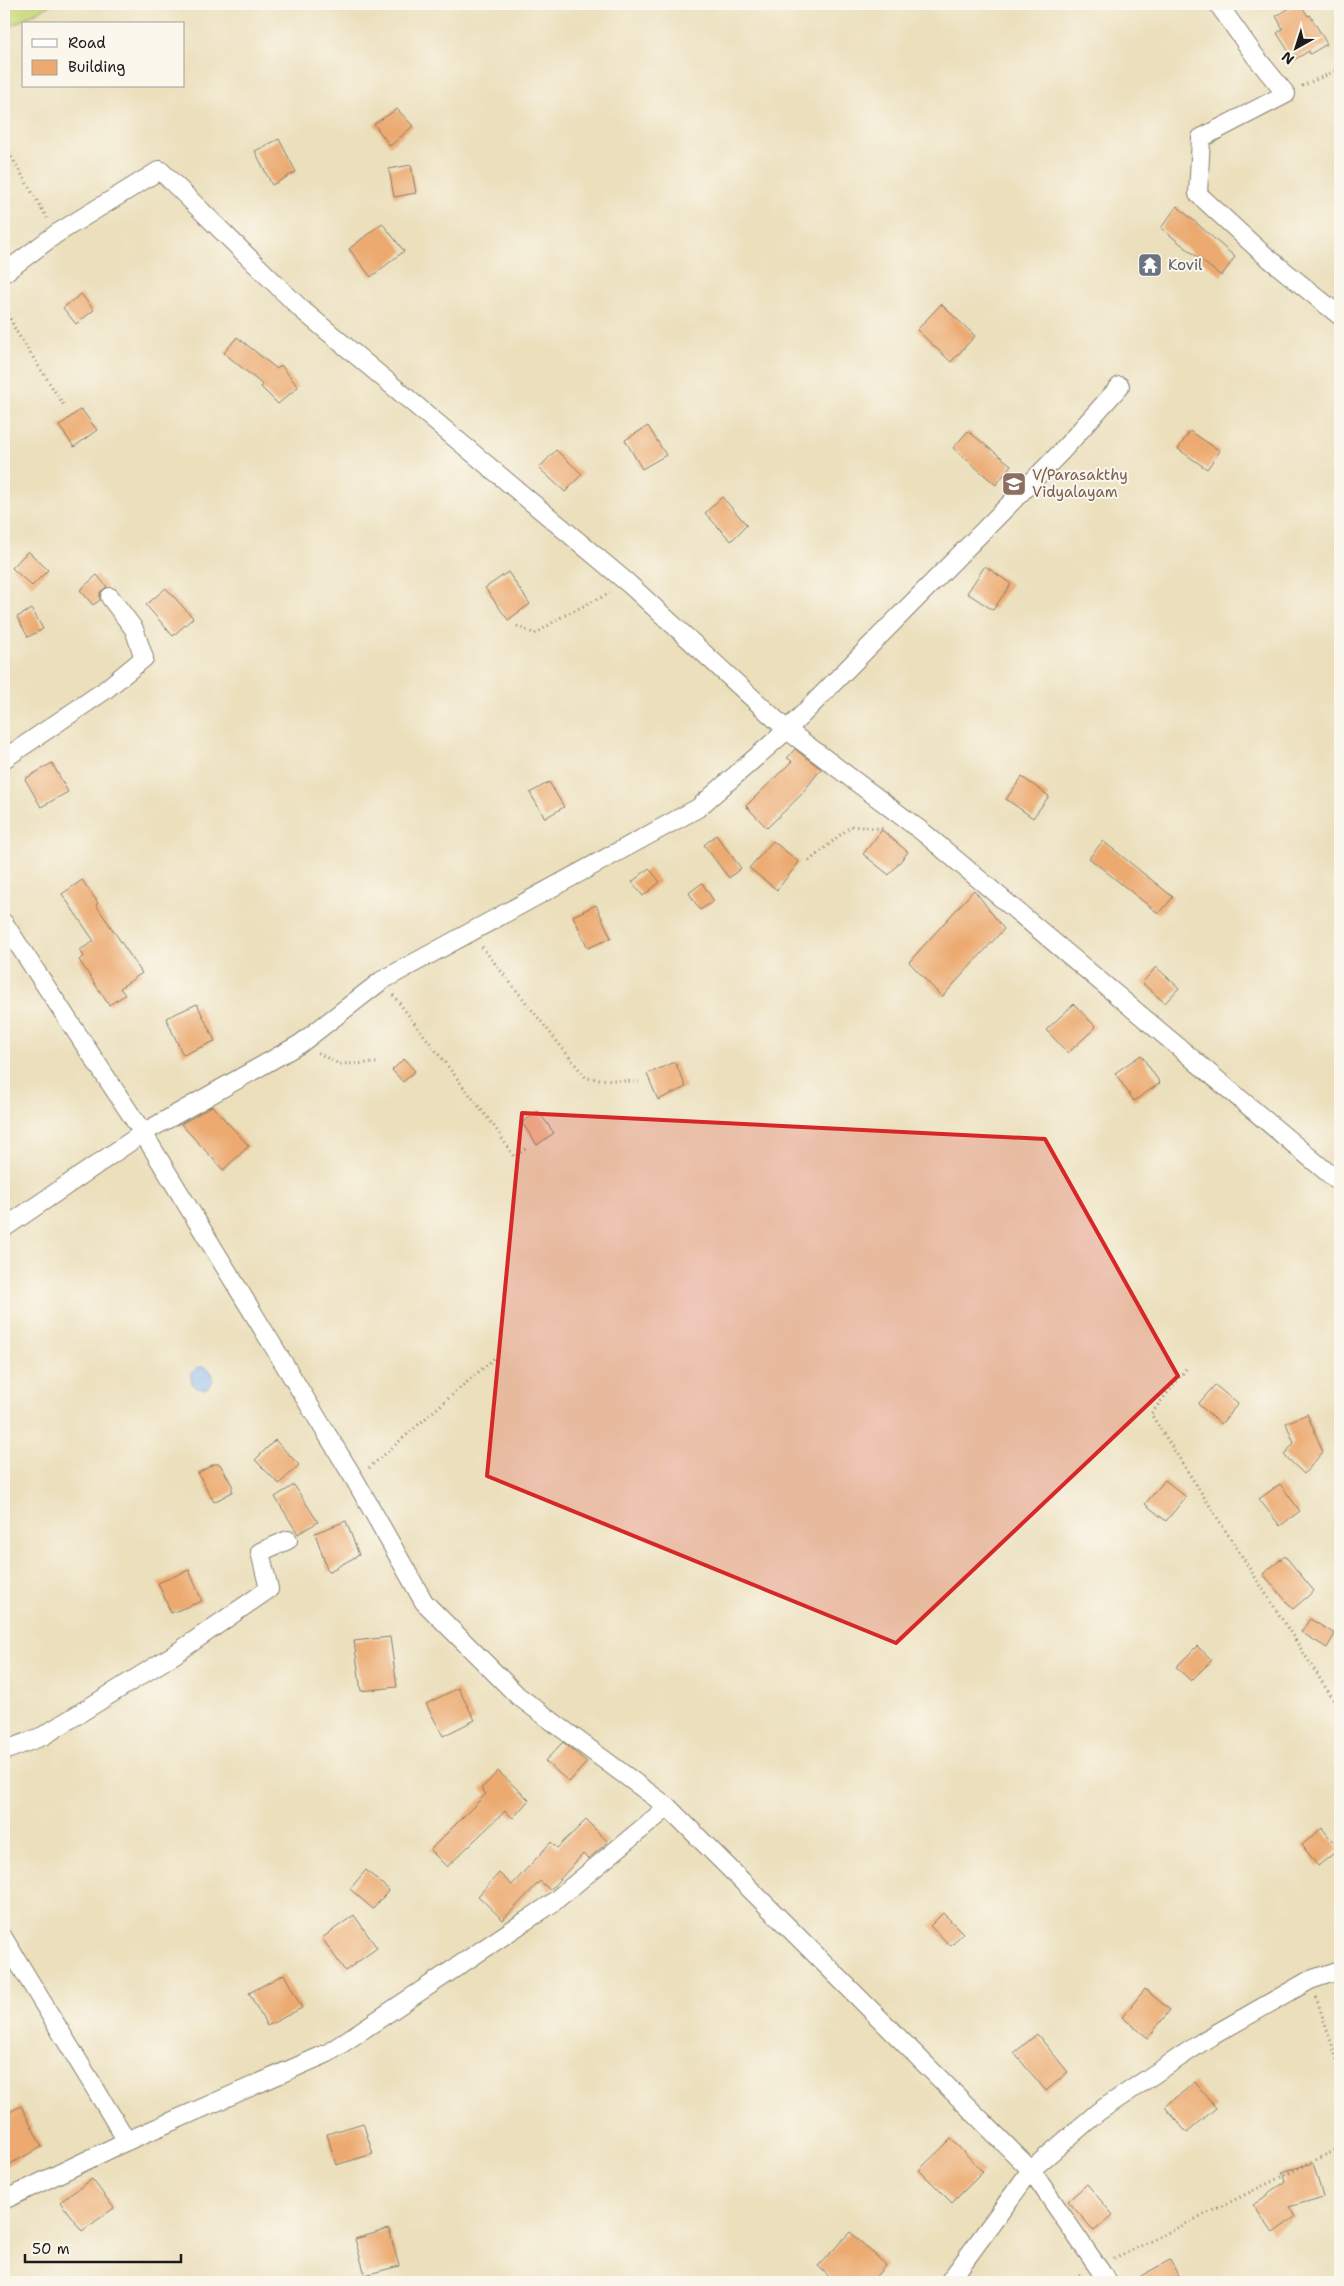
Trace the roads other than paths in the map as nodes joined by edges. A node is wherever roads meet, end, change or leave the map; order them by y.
1 (1218, 4) edge
2 (4, 273) edge
3 (1340, 316) edge
4 (1120, 386) dead end
5 (110, 597) dead end
6 (787, 730) junction
7 (4, 759) edge
8 (4, 923) edge
9 (143, 1133) junction
10 (1340, 1184) edge
11 (4, 1228) edge
12 (288, 1540) dead end
13 (4, 1751) edge
14 (668, 1807) junction
15 (4, 1939) edge
16 (1340, 1970) edge
17 (127, 2141) junction
18 (1031, 2170) junction
19 (4, 2200) edge
20 (949, 2282) edge
21 (1108, 2282) edge

1 - 3 street
2 - 6 street
4 - 6 street
5 - 7 street
6 - 9 street
6 - 10 street
8 - 9 street
9 - 11 street
9 - 14 street
12 - 13 street
14 - 17 street
14 - 18 street
15 - 17 street
16 - 18 street
17 - 19 street
18 - 20 street
18 - 21 street

